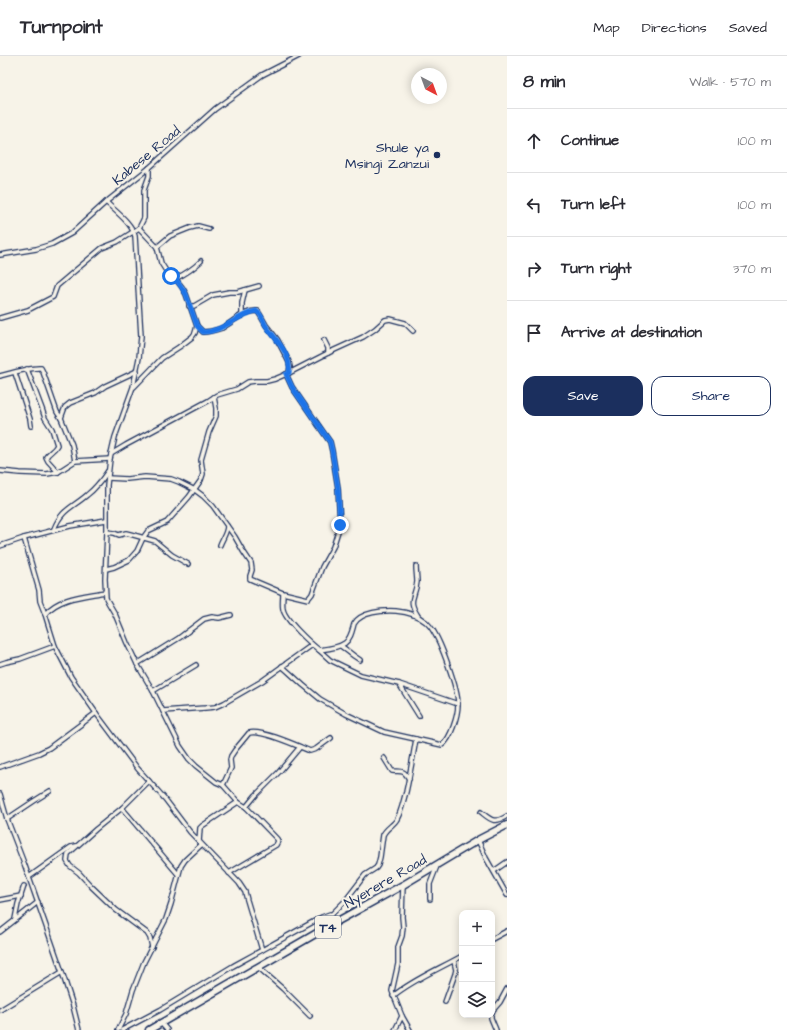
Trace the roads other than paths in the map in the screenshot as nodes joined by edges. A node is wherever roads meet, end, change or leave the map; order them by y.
1 (299, 56) edge
2 (149, 168) junction
3 (106, 202) junction
4 (139, 228) junction
5 (209, 228) dead end
6 (134, 231) junction
7 (157, 247) junction
8 (0, 255) edge
9 (202, 261) dead end
10 (175, 279) junction
11 (259, 286) dead end
12 (245, 290) junction
13 (189, 306) junction
14 (242, 316) junction
15 (0, 318) edge
16 (197, 326) junction
17 (413, 331) dead end
18 (324, 340) dead end
19 (328, 353) junction
20 (27, 370) junction
21 (136, 371) junction
22 (14, 373) junction
23 (288, 373) junction
24 (0, 376) edge
25 (133, 388) junction
26 (214, 397) junction
27 (61, 418) junction
28 (30, 426) dead end
29 (111, 454) junction
30 (110, 459) junction
31 (75, 461) junction
32 (109, 470) junction
33 (0, 471) edge
34 (58, 472) junction
35 (108, 478) junction
36 (195, 490) junction
37 (106, 520) junction
38 (227, 525) junction
39 (54, 530) junction
40 (107, 532) junction
41 (24, 538) junction
42 (143, 538) junction
43 (220, 545) dead end
44 (0, 546) edge
45 (188, 564) dead end
46 (416, 566) dead end
47 (106, 569) junction
48 (105, 592) junction
49 (283, 593) junction
50 (45, 614) junction
51 (231, 615) dead end
52 (418, 616) junction
53 (312, 645) junction
54 (55, 646) junction
55 (341, 646) junction
56 (319, 650) junction
57 (360, 660) dead end
58 (0, 664) edge
59 (137, 664) junction
60 (196, 665) dead end
61 (282, 666) junction
62 (399, 684) junction
63 (154, 691) junction
64 (458, 704) junction
65 (163, 711) junction
66 (96, 713) junction
67 (419, 716) dead end
68 (331, 738) dead end
69 (416, 739) junction
70 (300, 747) junction
71 (384, 758) dead end
72 (0, 767) edge
73 (409, 779) junction
74 (149, 781) junction
75 (223, 785) junction
76 (50, 791) dead end
77 (0, 794) edge
78 (238, 802) junction
79 (246, 807) junction
80 (122, 808) junction
81 (480, 812) dead end
82 (507, 816) edge
83 (7, 819) junction
84 (507, 825) edge
85 (478, 840) junction
86 (200, 843) junction
87 (79, 846) junction
88 (507, 862) edge
89 (437, 865) junction
90 (494, 870) junction
91 (229, 873) junction
92 (178, 874) junction
93 (29, 877) junction
94 (403, 885) junction
95 (24, 886) dead end
96 (507, 895) edge
97 (21, 896) junction
98 (430, 899) dead end
99 (0, 900) edge
100 (38, 902) junction
101 (331, 915) junction
102 (15, 919) junction
103 (336, 922) junction
104 (507, 931) edge
105 (0, 932) edge
106 (495, 938) edge
107 (152, 947) junction
108 (262, 950) junction
109 (459, 958) edge
110 (454, 961) junction
111 (258, 967) junction
112 (62, 972) junction
113 (507, 990) edge
114 (394, 996) junction
115 (445, 1002) dead end
116 (495, 1008) edge
117 (0, 1010) edge
118 (310, 1016) dead end
119 (402, 1016) junction
120 (491, 1018) edge
121 (161, 1023) junction
122 (79, 1030) edge
123 (118, 1030) edge
124 (122, 1030) edge
125 (150, 1030) edge
126 (167, 1030) edge
127 (395, 1030) edge
128 (410, 1030) edge
129 (496, 1030) edge

1 - 2 street, Kabese Road
2 - 3 street, Kabese Road
2 - 4 street
3 - 6 street
3 - 8 street, Kabese Road
4 - 6 street
4 - 7 street
5 - 7 street
6 - 15 street
6 - 21 street
7 - 10 street
9 - 10 street
10 - 13 street
11 - 12 street
12 - 13 street
12 - 14 street
13 - 16 street
14 - 16 street
14 - 23 street
16 - 25 street
17 - 19 street
18 - 19 street
19 - 23 street
20 - 22 street
20 - 27 street
20 - 34 street
21 - 25 street
21 - 27 street
22 - 24 street
22 - 28 street
23 - 26 street
23 - 49 street
25 - 29 street
26 - 29 street
26 - 36 street
27 - 31 street
29 - 30 street
30 - 31 street
30 - 32 street
31 - 34 street
32 - 35 street
32 - 39 street
33 - 34 street
35 - 36 street
35 - 37 street
36 - 38 street
36 - 42 street
37 - 39 street
37 - 40 street
38 - 43 street
38 - 49 street
39 - 41 street
40 - 42 street
40 - 47 street
41 - 44 street
41 - 50 street
42 - 45 street
42 - 47 street
46 - 52 street
47 - 48 street
48 - 50 street
48 - 59 street
49 - 53 street
50 - 54 street
51 - 59 street
52 - 55 street
52 - 64 street
53 - 56 street
53 - 61 street
54 - 58 street
54 - 66 street
55 - 56 street
55 - 57 street
56 - 62 street
59 - 63 street
60 - 63 street
61 - 65 street
61 - 69 street
62 - 64 street
62 - 67 street
63 - 65 street
64 - 69 street
65 - 75 street
66 - 72 street
66 - 74 street
68 - 70 street
69 - 73 street
70 - 75 street
70 - 79 street
71 - 73 street
73 - 101 street
74 - 80 street
74 - 86 street
75 - 78 street
76 - 83 street
77 - 83 street
78 - 79 street
78 - 86 street
79 - 91 street
80 - 87 street
80 - 92 street
81 - 82 street
83 - 93 street
84 - 85 highway, Nyerere Road / T4
85 - 89 highway, Nyerere Road / T4
85 - 90 street
86 - 91 street
86 - 92 street
87 - 93 street
87 - 107 street
88 - 90 street
89 - 94 highway, Nyerere Road / T4
89 - 98 street
90 - 96 street
91 - 108 street
92 - 107 street
93 - 100 street
94 - 103 highway, Nyerere Road / T4
94 - 114 street
95 - 97 street
97 - 99 street
97 - 102 street
100 - 102 street
100 - 112 street
101 - 103 street
101 - 108 street
102 - 105 street
103 - 111 highway, Nyerere Road / T4
104 - 106 street
107 - 123 street
108 - 124 street
109 - 110 street
110 - 114 street
110 - 115 street
111 - 118 street
111 - 121 highway, Nyerere Road / T4
112 - 117 street
112 - 122 street
113 - 116 street
114 - 119 street
119 - 127 street
119 - 128 street
120 - 129 street
121 - 125 highway, Nyerere Road / T4
121 - 126 street

